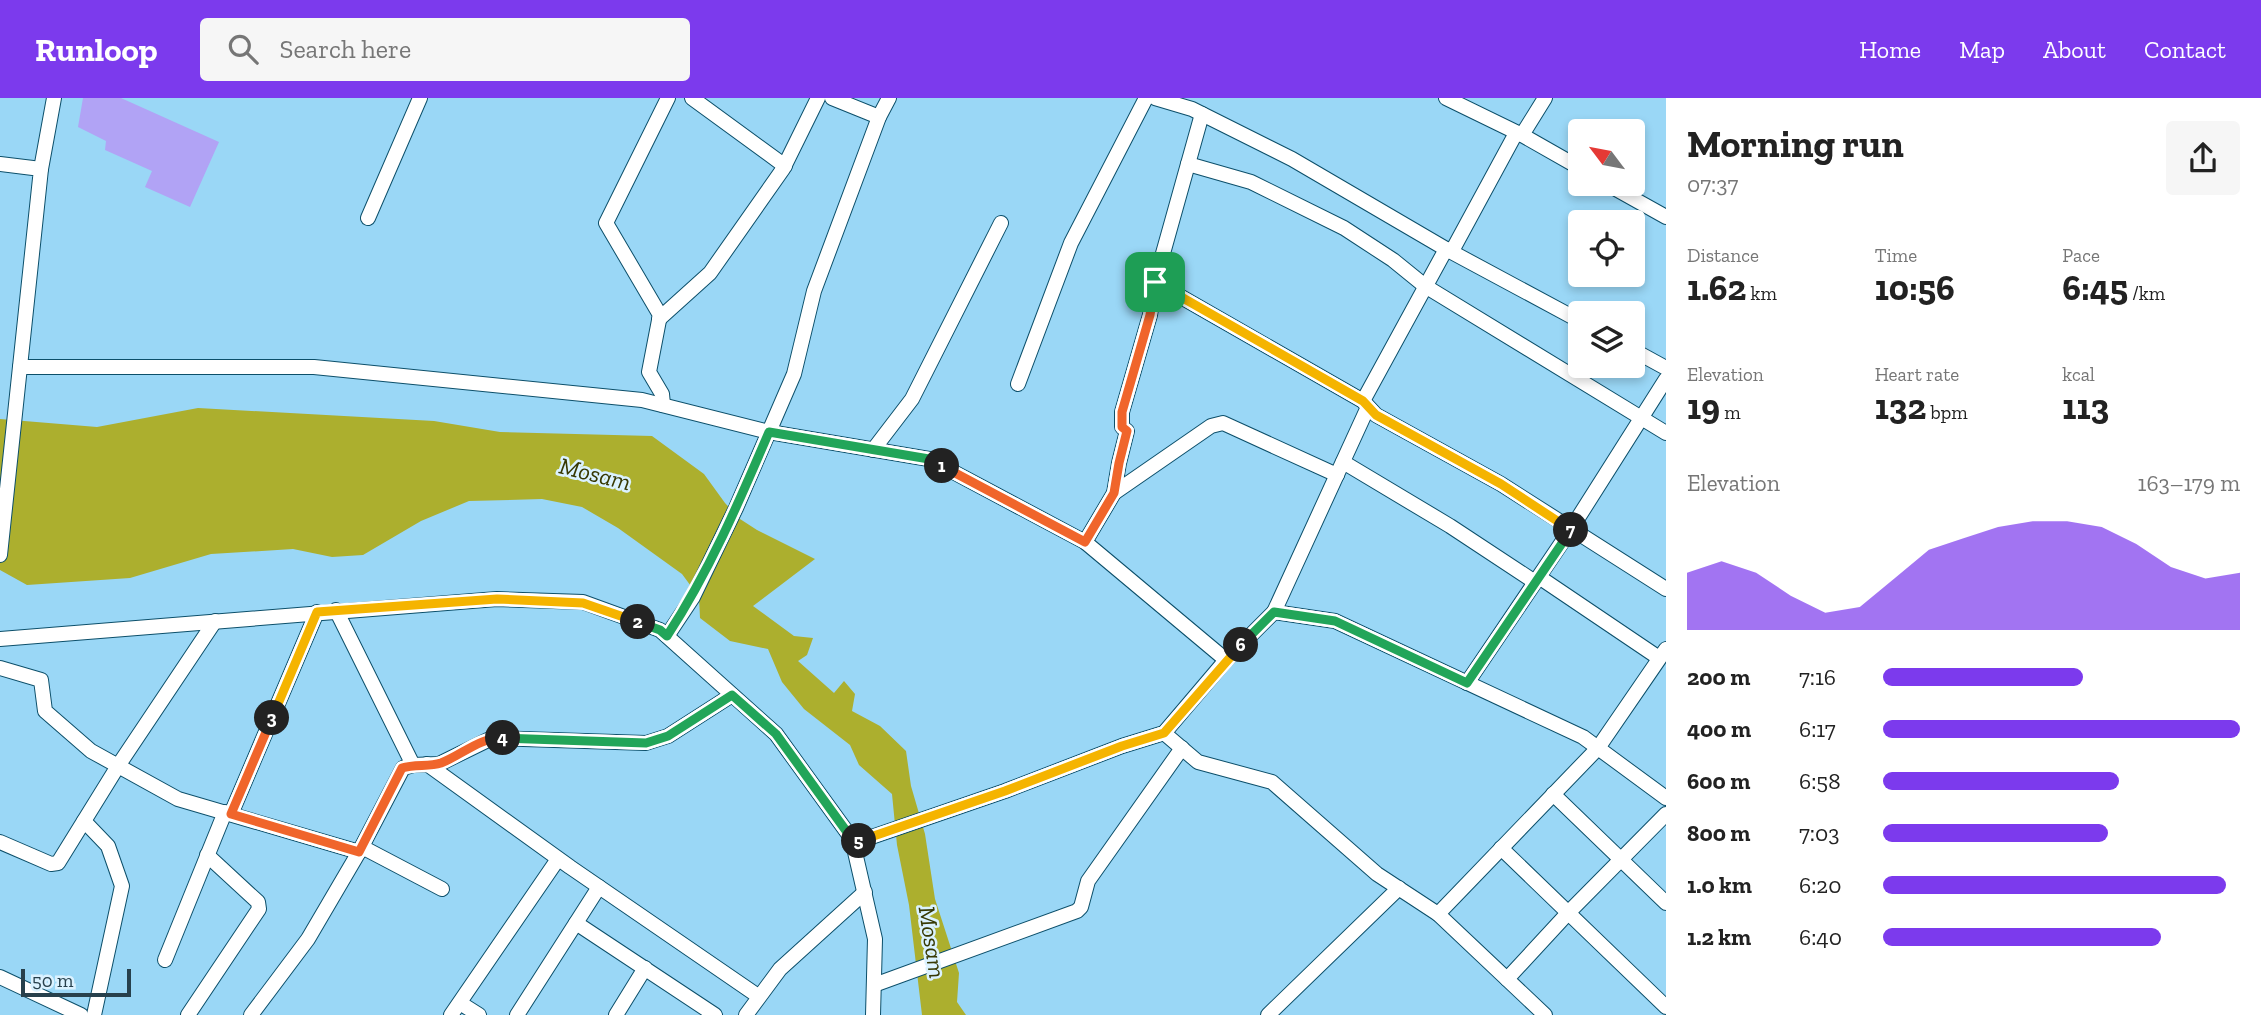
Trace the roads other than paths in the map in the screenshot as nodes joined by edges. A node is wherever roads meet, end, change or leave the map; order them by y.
1 (54, 98) edge
2 (420, 98) edge
3 (668, 98) edge
4 (692, 98) edge
5 (818, 98) edge
6 (832, 98) edge
7 (889, 98) edge
8 (1146, 98) edge
9 (1155, 98) edge
10 (1446, 98) edge
11 (1545, 98) edge
12 (1197, 107) edge
13 (878, 117) junction
14 (1519, 134) junction
15 (1568, 161) edge
16 (0, 163) edge
17 (1188, 164) junction
18 (785, 166) junction
19 (41, 169) junction
20 (1628, 196) edge
21 (1666, 217) edge
22 (368, 218) dead end
23 (1001, 223) dead end
24 (1449, 250) junction
25 (1155, 282) junction
26 (1425, 286) junction
27 (1568, 314) edge
28 (659, 318) junction
29 (1645, 357) edge
30 (20, 367) junction
31 (1666, 369) edge
32 (1666, 379) edge
33 (1018, 384) dead end
34 (1366, 404) junction
35 (663, 405) junction
36 (1642, 417) junction
37 (769, 432) junction
38 (1666, 433) edge
39 (873, 450) junction
40 (1340, 469) junction
41 (1114, 493) junction
42 (1572, 529) junction
43 (1085, 542) junction
44 (0, 555) edge
45 (1537, 580) junction
46 (1666, 589) edge
47 (336, 610) junction
48 (317, 612) junction
49 (1274, 612) junction
50 (215, 621) junction
51 (667, 636) junction
52 (0, 639) edge
53 (1663, 654) edge
54 (1226, 660) junction
55 (0, 668) edge
56 (1467, 683) junction
57 (732, 695) junction
58 (1164, 733) junction
59 (1182, 748) junction
60 (1598, 748) junction
61 (420, 765) junction
62 (118, 766) junction
63 (1553, 794) junction
64 (1666, 798) edge
65 (228, 813) junction
66 (1666, 814) edge
67 (84, 821) junction
68 (855, 841) junction
69 (0, 842) edge
70 (1501, 848) junction
71 (361, 849) junction
72 (207, 855) junction
73 (558, 859) junction
74 (1620, 859) junction
75 (599, 887) junction
76 (1399, 888) junction
77 (442, 889) dead end
78 (864, 892) junction
79 (1666, 903) edge
80 (1568, 913) junction
81 (1438, 914) junction
82 (576, 923) junction
83 (165, 960) dead end
84 (645, 968) junction
85 (0, 977) edge
86 (1507, 979) junction
87 (874, 985) junction
88 (758, 996) junction
89 (1666, 1007) edge
90 (455, 1009) edge
91 (523, 1013) edge
92 (81, 1015) edge
93 (94, 1015) edge
94 (188, 1015) edge
95 (251, 1015) edge
96 (479, 1015) edge
97 (616, 1015) edge
98 (715, 1015) edge
99 (746, 1015) edge
100 (873, 1015) edge
101 (1268, 1015) edge
102 (1545, 1015) edge

1 - 19 street
2 - 22 street
3 - 28 street
4 - 18 street
5 - 18 street
6 - 13 street
7 - 13 street
8 - 33 street
9 - 12 street
10 - 14 street
11 - 14 street
12 - 17 street
12 - 24 street
13 - 37 street
14 - 15 street
14 - 24 street
16 - 19 street
17 - 25 street
17 - 26 street
18 - 28 street
19 - 30 street
20 - 21 street
23 - 39 street
24 - 26 street
24 - 27 street
25 - 34 street
25 - 41 street
26 - 34 street
26 - 36 street
28 - 35 street
29 - 31 street
30 - 35 street
30 - 44 street
32 - 36 street
34 - 40 street
34 - 42 street
35 - 37 street
36 - 38 street
36 - 42 street
37 - 39 street
37 - 51 street
39 - 43 street
40 - 41 street
40 - 45 street
40 - 49 street
41 - 43 street
42 - 45 street
42 - 46 street
43 - 54 street
45 - 53 street
45 - 56 street
47 - 48 street
47 - 51 street
47 - 61 street
48 - 50 street
48 - 65 street
49 - 54 street
49 - 56 street
50 - 52 street
50 - 62 street
51 - 57 street
53 - 60 street
54 - 58 street
55 - 62 street
56 - 60 street
57 - 61 street
57 - 68 street
58 - 59 street
58 - 68 street
59 - 76 street
59 - 87 street
60 - 63 street
60 - 64 street
61 - 71 street
61 - 73 street
62 - 65 street
62 - 67 street
63 - 70 street
63 - 74 street
65 - 71 street
65 - 72 street
66 - 74 street
67 - 69 street
67 - 93 street
68 - 78 street
70 - 80 street
70 - 81 street
71 - 77 street
71 - 95 street
72 - 83 street
72 - 94 street
73 - 75 street
73 - 90 street
74 - 79 street
74 - 80 street
75 - 82 street
75 - 88 street
76 - 81 street
76 - 101 street
78 - 87 street
78 - 88 street
80 - 86 street
80 - 89 street
81 - 86 street
82 - 84 street
82 - 91 street
84 - 97 street
84 - 98 street
85 - 92 street
86 - 102 street
87 - 100 street
88 - 99 street
90 - 96 street

